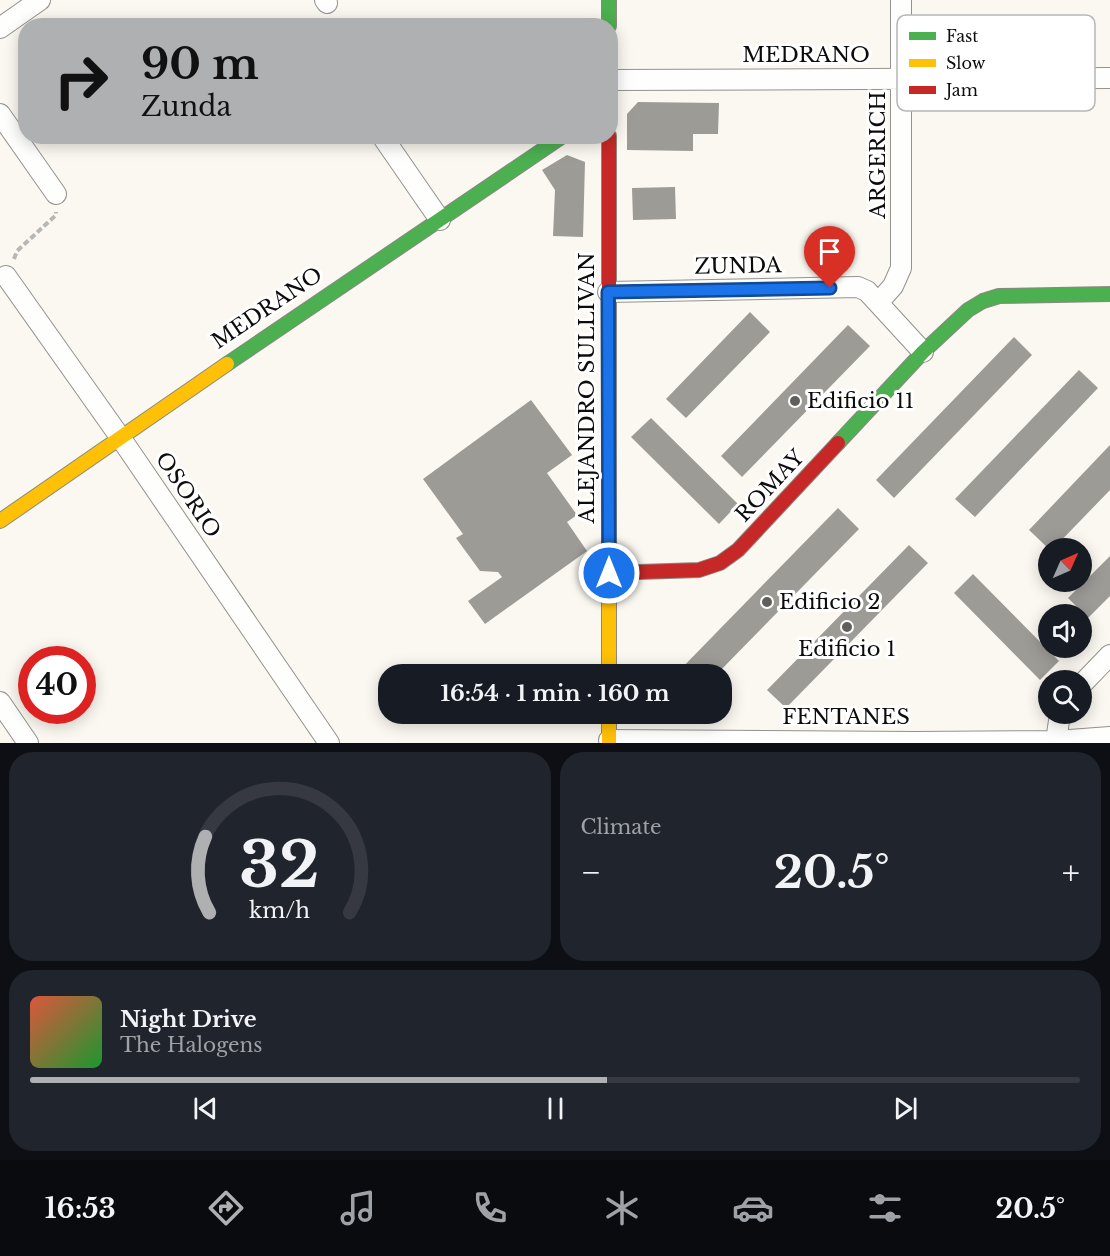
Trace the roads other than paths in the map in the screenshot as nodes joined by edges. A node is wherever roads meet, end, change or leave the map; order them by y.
1 (40, 0) edge
2 (609, 0) edge
3 (609, 18) edge
4 (0, 28) edge
5 (897, 78) edge
6 (618, 80) edge
7 (902, 111) edge
8 (0, 114) edge
9 (18, 140) edge
10 (21, 144) edge
11 (388, 144) edge
12 (550, 144) edge
13 (609, 144) edge
14 (56, 194) road end
15 (440, 220) junction
16 (6, 276) road end
17 (608, 292) junction
18 (1110, 294) edge
19 (878, 303) junction
20 (923, 352) junction
21 (120, 437) junction
22 (0, 521) edge
23 (609, 573) junction
24 (1110, 655) edge
25 (609, 664) edge
26 (1092, 674) edge
27 (0, 702) edge
28 (609, 724) edge
29 (1059, 724) edge
30 (1110, 737) edge
31 (1056, 741) junction
32 (609, 742) edge
33 (914, 742) edge
34 (28, 743) edge
35 (329, 743) edge

1 - 4 street
2 - 3 street
5 - 6 street, MEDRANO
7 - 19 street, ARGERICH
8 - 9 street
10 - 14 street
11 - 15 street
12 - 15 street, MEDRANO
13 - 17 street, ALEJANDRO SULLIVAN
15 - 21 street, MEDRANO
16 - 21 street, OSORIO
17 - 19 street, ZUNDA
17 - 23 street, ALEJANDRO SULLIVAN
18 - 20 street
19 - 20 street, ZUNDA
20 - 23 street, ROMAY
21 - 22 street, MEDRANO
21 - 35 street, OSORIO
23 - 25 street, ALEJANDRO SULLIVAN
24 - 26 street
27 - 34 street
28 - 32 street
29 - 31 street
30 - 31 street, FENTANES
31 - 33 street, FENTANES
32 - 33 street, FENTANES

